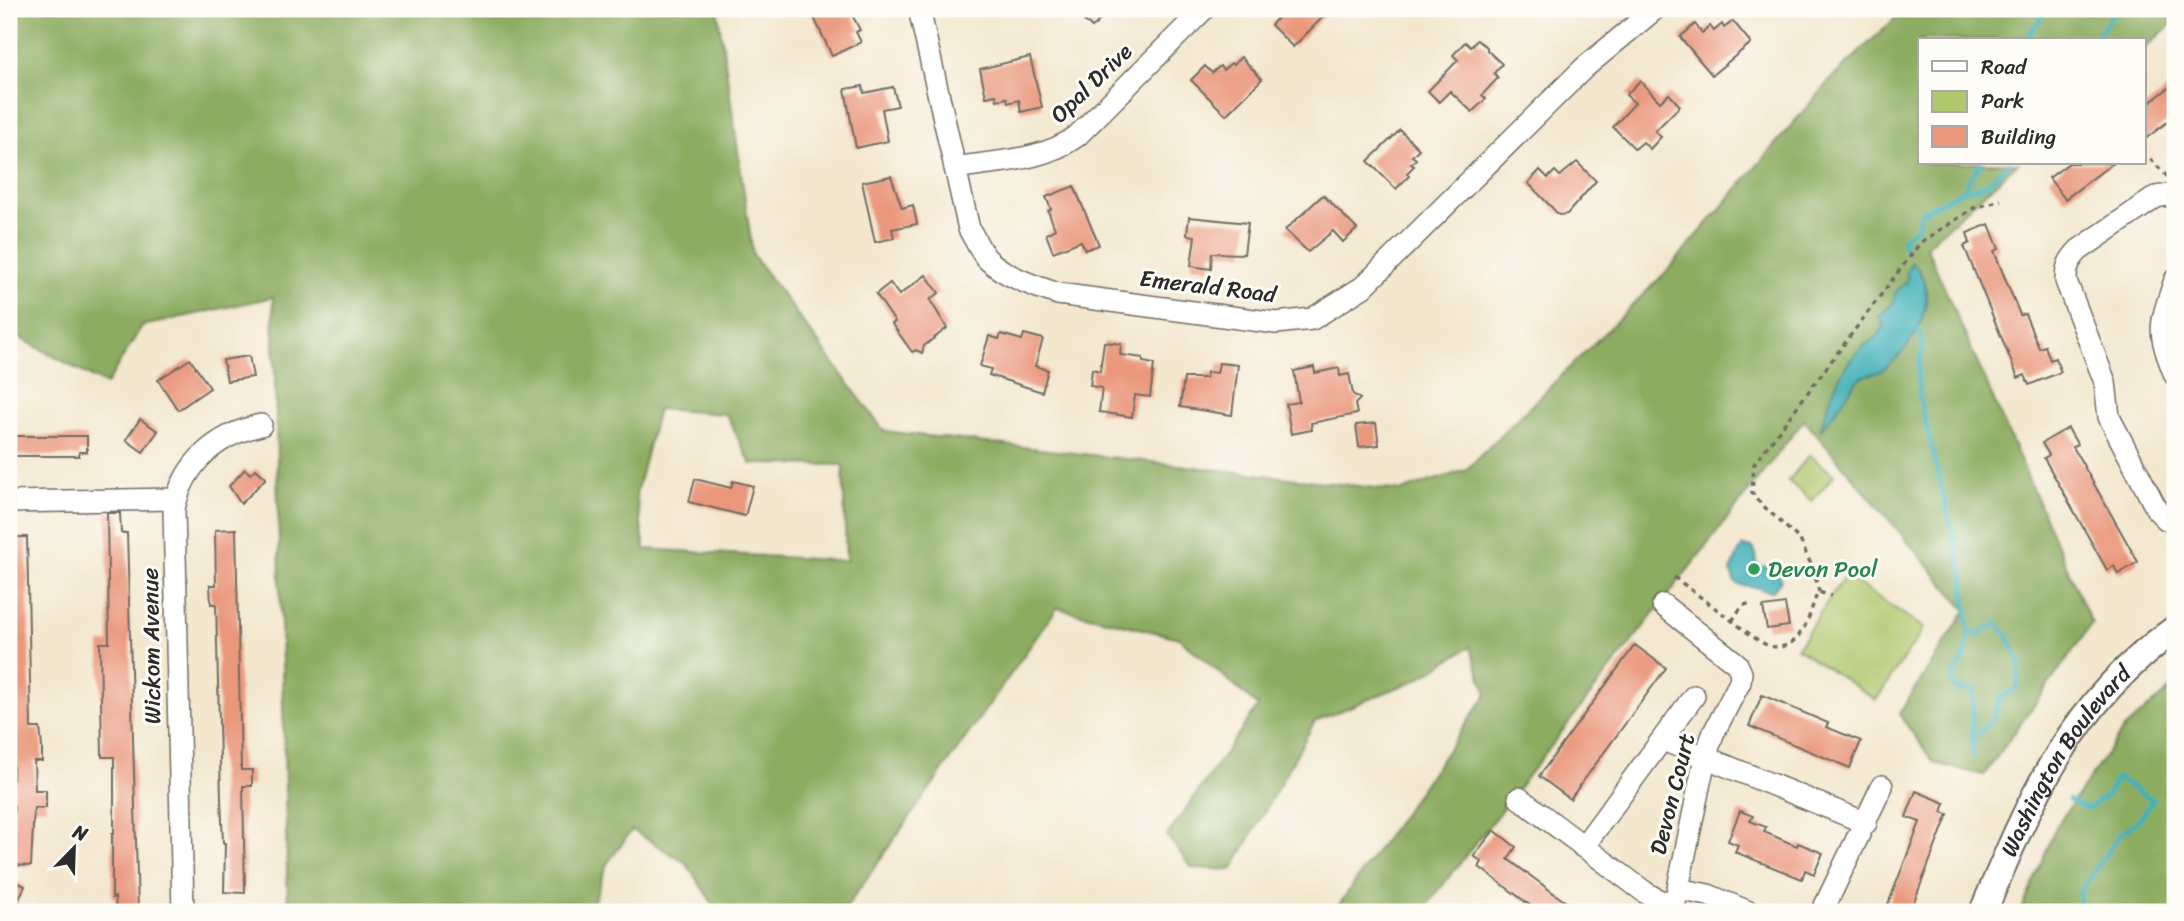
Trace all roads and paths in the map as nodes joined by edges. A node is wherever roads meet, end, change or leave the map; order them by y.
1 (919, 9) edge
2 (1204, 9) edge
3 (1655, 9) edge
4 (2150, 159) dead end
5 (955, 168) junction
6 (2175, 180) edge
7 (2175, 197) edge
8 (2001, 200) dead end
9 (2175, 280) edge
10 (2175, 375) edge
11 (261, 425) dead end
12 (176, 499) junction
13 (9, 502) edge
14 (2175, 523) edge
15 (1674, 577) dead end
16 (1819, 592) junction
17 (1831, 596) dead end
18 (1750, 603) dead end
19 (1663, 605) dead end
20 (1732, 621) junction
21 (2175, 629) edge
22 (1694, 696) dead end
23 (1663, 740) junction
24 (1705, 758) junction
25 (1882, 786) dead end
26 (1519, 798) dead end
27 (1866, 824) junction
28 (1583, 847) junction
29 (1676, 901) edge
30 (183, 912) edge
31 (1749, 912) edge
32 (1822, 912) edge
33 (1983, 912) edge

1 - 5 street, Emerald Road
2 - 5 street, Opal Drive
3 - 5 street, Emerald Road
4 - 6 path
7 - 14 street
8 - 16 path
9 - 10 street
11 - 12 street, Wickom Avenue
12 - 13 street
12 - 30 street, Wickom Avenue
15 - 20 path
16 - 17 path
16 - 20 path
18 - 20 path
19 - 24 street, Devon Court
21 - 33 street, Washington Boulevard
22 - 23 street
23 - 24 street
23 - 28 street
24 - 27 street
24 - 29 street, Devon Court
25 - 27 street
26 - 28 street
27 - 32 street
28 - 29 street
29 - 31 street

